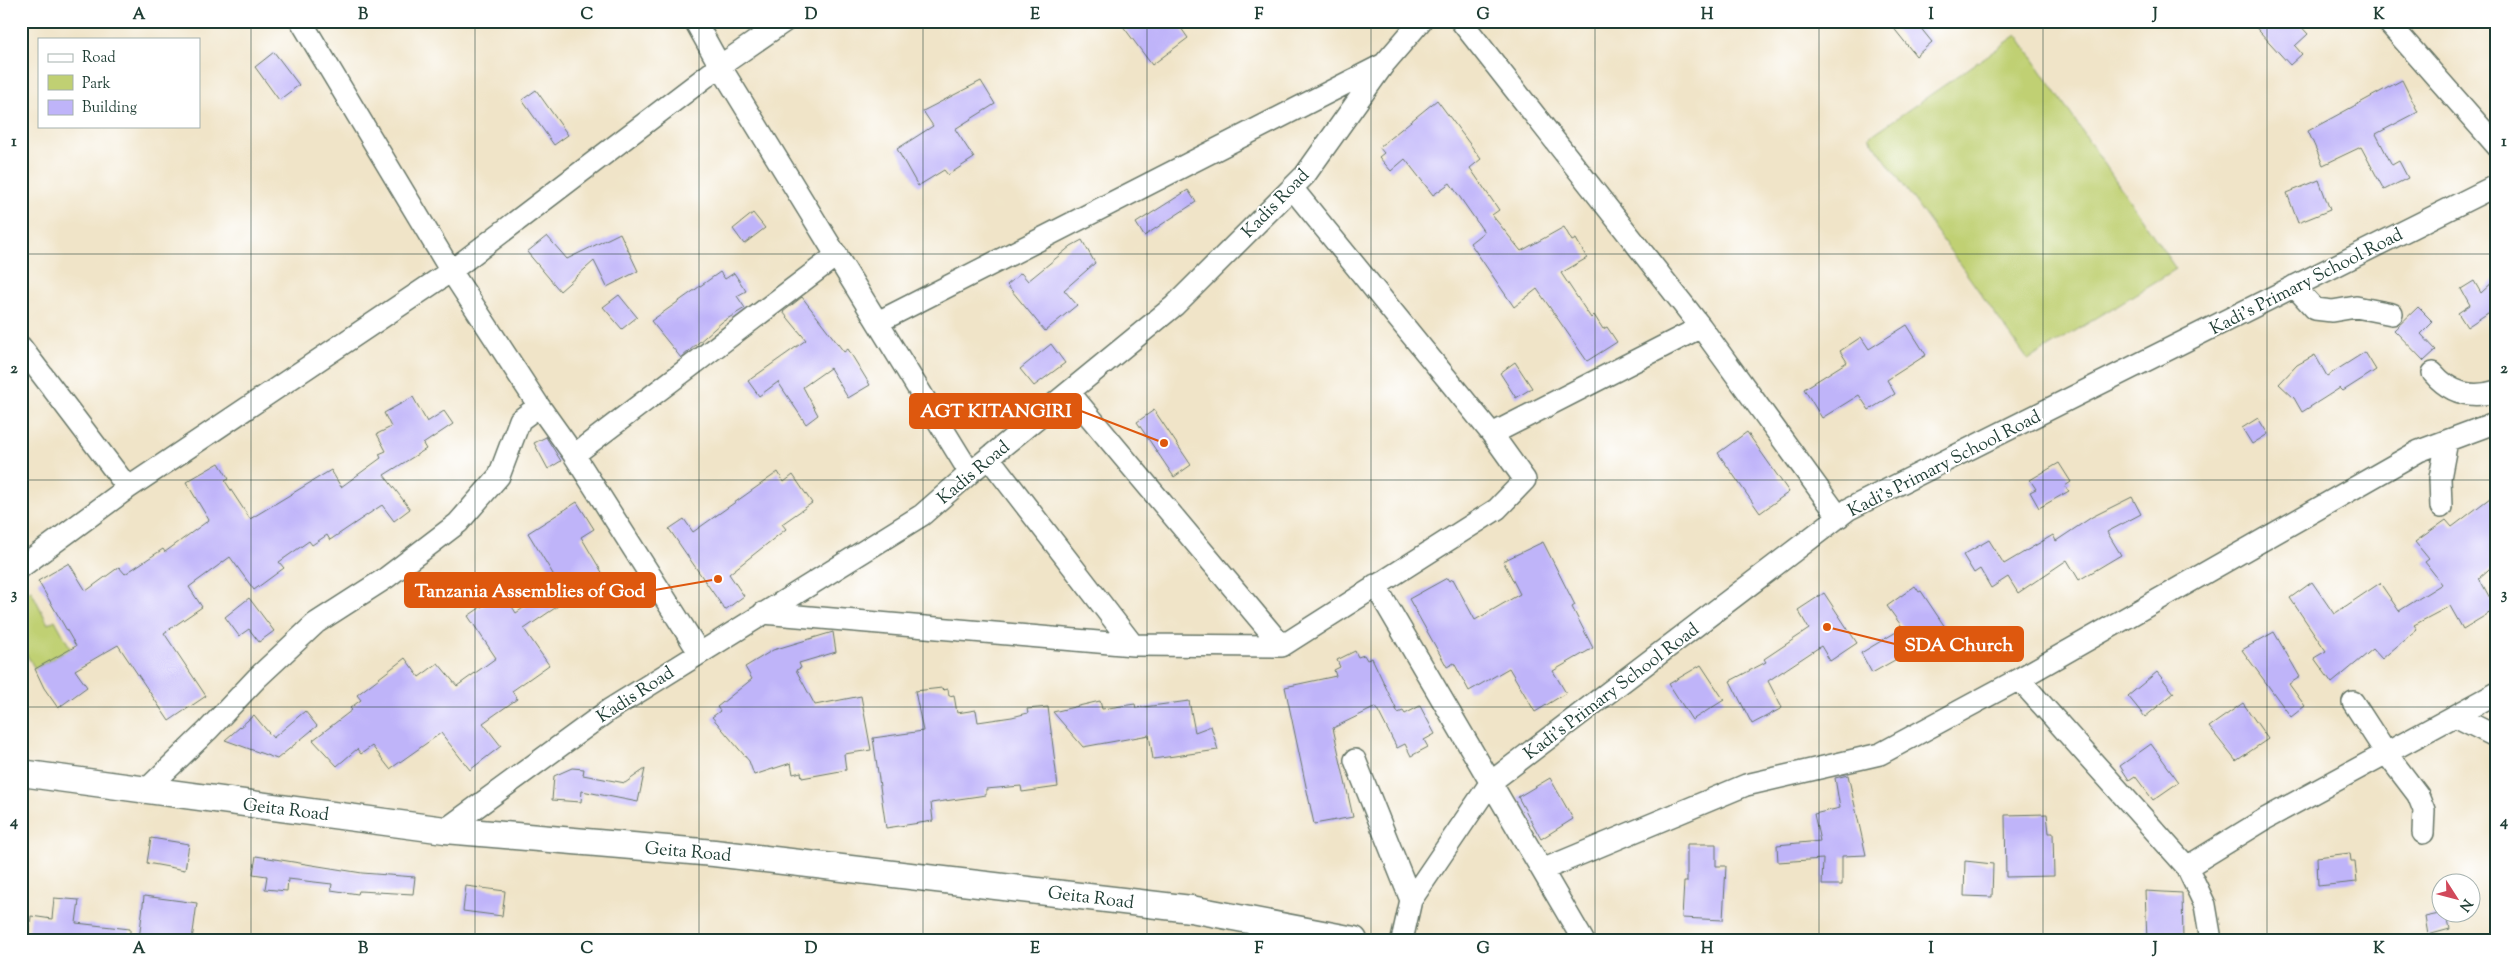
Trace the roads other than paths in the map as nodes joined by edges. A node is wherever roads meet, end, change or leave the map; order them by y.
1 (301, 21) edge
2 (695, 21) edge
3 (785, 21) edge
4 (1421, 21) edge
5 (1461, 21) edge
6 (2387, 21) edge
7 (1384, 64) junction
8 (720, 66) junction
9 (2497, 146) edge
10 (2497, 185) edge
11 (1292, 188) junction
12 (837, 255) junction
13 (451, 271) junction
14 (2294, 286) junction
15 (2392, 314) dead end
16 (878, 322) junction
17 (1700, 327) junction
18 (21, 347) edge
19 (2433, 373) dead end
20 (2497, 391) edge
21 (1069, 392) junction
22 (539, 406) junction
23 (2497, 422) edge
24 (1492, 434) junction
25 (2446, 441) junction
26 (574, 455) junction
27 (989, 458) junction
28 (970, 473) junction
29 (128, 488) junction
30 (2441, 507) dead end
31 (1839, 517) junction
32 (21, 567) edge
33 (1374, 586) junction
34 (763, 613) junction
35 (1133, 645) junction
36 (1282, 646) junction
37 (699, 652) junction
38 (2019, 679) junction
39 (2497, 693) edge
40 (2352, 702) dead end
41 (2455, 716) junction
42 (2497, 737) edge
43 (2386, 753) junction
44 (1355, 760) dead end
45 (21, 773) edge
46 (1491, 782) junction
47 (145, 790) junction
48 (445, 830) junction
49 (2423, 833) dead end
50 (2186, 867) junction
51 (1542, 870) junction
52 (1411, 900) junction
53 (1354, 940) edge
54 (1402, 940) edge
55 (1584, 940) edge
56 (2211, 940) edge

1 - 13 street
2 - 8 street
3 - 8 street
4 - 7 street, Kadis Road
5 - 17 street
6 - 9 street
7 - 11 street, Kadis Road
7 - 16 street
8 - 12 street
8 - 13 street
10 - 14 street, Kadi's Primary School Road
11 - 21 street, Kadis Road
11 - 24 street
12 - 16 street
12 - 26 street
13 - 22 street
13 - 29 street
14 - 15 street
14 - 31 street, Kadi's Primary School Road
16 - 28 street
17 - 24 street
17 - 31 street
18 - 29 street
19 - 20 street
21 - 27 street, Kadis Road
21 - 36 street
22 - 26 street
22 - 47 street
23 - 25 street
24 - 33 street
25 - 30 street
25 - 38 street
26 - 37 street
27 - 28 street, Kadis Road
27 - 35 street
28 - 34 street, Kadis Road
29 - 32 street
31 - 46 street, Kadi's Primary School Road
33 - 36 street
33 - 46 street
34 - 35 street
34 - 37 street, Kadis Road
35 - 36 street
37 - 48 street, Kadis Road
38 - 50 street
38 - 51 street
39 - 41 street
40 - 43 street
41 - 42 street
41 - 43 street
43 - 49 street
43 - 50 street
44 - 52 street
45 - 47 main road, Geita Road
46 - 51 street
46 - 52 street, Kadi's Primary School Road
47 - 48 main road, Geita Road
48 - 53 main road, Geita Road
50 - 56 street
51 - 55 street
52 - 54 street, Kadi's Primary School Road

